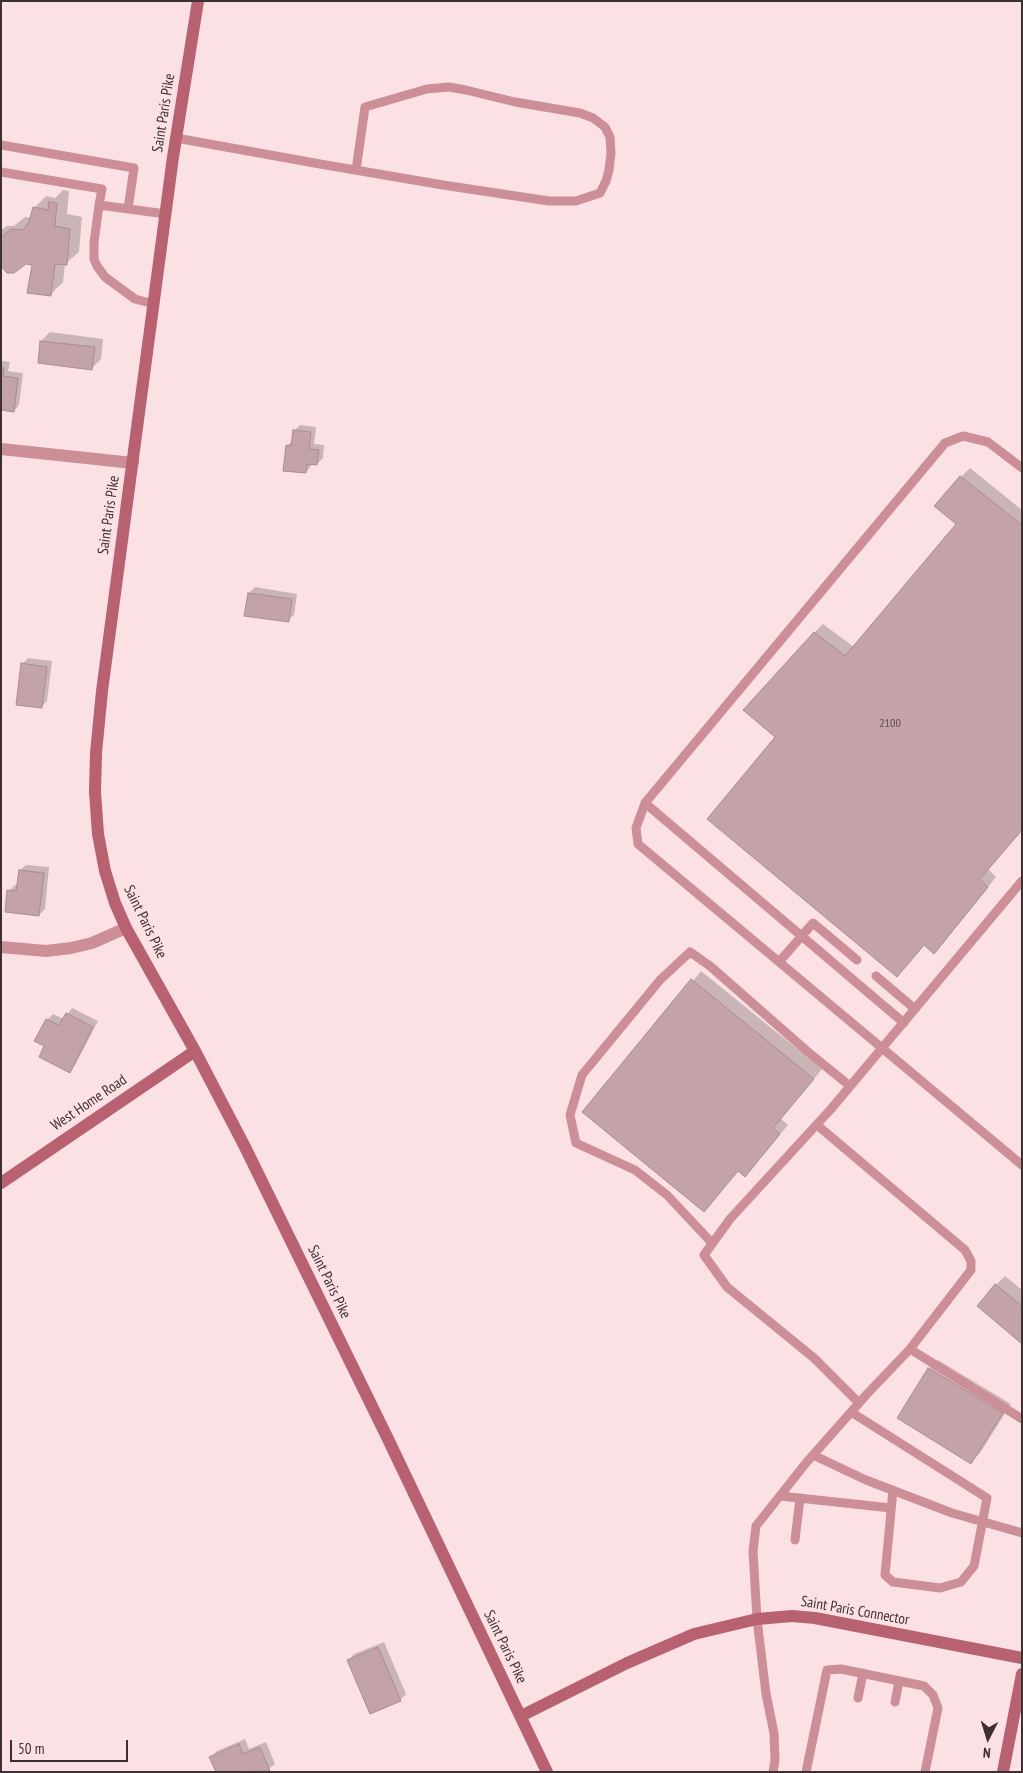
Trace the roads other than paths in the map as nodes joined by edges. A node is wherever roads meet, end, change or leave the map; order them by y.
1 (198, 1) edge
2 (176, 138) junction
3 (1, 145) edge
4 (356, 170) junction
5 (1, 172) edge
6 (100, 205) junction
7 (128, 209) junction
8 (166, 214) junction
9 (154, 304) junction
10 (1, 449) edge
11 (133, 464) junction
12 (1022, 468) edge
13 (645, 803) junction
14 (1022, 881) edge
15 (126, 928) junction
16 (802, 936) junction
17 (1, 947) edge
18 (857, 960) dead end
19 (779, 962) junction
20 (876, 976) dead end
21 (915, 1009) junction
22 (904, 1023) junction
23 (882, 1048) junction
24 (195, 1051) junction
25 (850, 1086) junction
26 (817, 1124) junction
27 (1022, 1165) edge
28 (1, 1183) edge
29 (712, 1243) junction
30 (910, 1349) junction
31 (859, 1403) junction
32 (851, 1412) junction
33 (1022, 1418) edge
34 (813, 1455) junction
35 (893, 1490) junction
36 (780, 1496) junction
37 (800, 1498) junction
38 (891, 1508) junction
39 (983, 1522) junction
40 (1022, 1533) edge
41 (795, 1540) dead end
42 (757, 1619) junction
43 (1022, 1658) edge
44 (863, 1673) junction
45 (1022, 1674) edge
46 (899, 1681) junction
47 (858, 1698) dead end
48 (896, 1702) dead end
49 (521, 1716) junction
50 (547, 1772) edge
51 (773, 1772) edge
52 (806, 1772) edge
53 (925, 1772) edge
54 (1003, 1772) edge

1 - 2 street, Saint Paris Pike
2 - 4 lane
2 - 8 street, Saint Paris Pike
3 - 7 lane
4 - 4 lane
5 - 6 lane
6 - 7 lane
6 - 9 lane
7 - 8 lane
8 - 9 street, Saint Paris Pike
9 - 11 street, Saint Paris Pike
10 - 11 street
11 - 15 street, Saint Paris Pike
12 - 13 lane
13 - 16 lane
13 - 19 lane
14 - 21 lane
15 - 17 street
15 - 24 street, Saint Paris Pike
16 - 18 lane
16 - 19 lane
16 - 22 lane
19 - 23 lane
20 - 21 lane
21 - 22 lane
22 - 23 lane
23 - 25 lane
23 - 27 lane
24 - 28 street, West Home Road
24 - 49 street, Saint Paris Pike
25 - 26 lane
25 - 29 lane
26 - 29 lane
26 - 30 lane
29 - 31 lane
30 - 31 lane
30 - 33 lane
31 - 32 lane
32 - 34 lane
32 - 39 lane
34 - 35 lane
34 - 36 lane
35 - 38 lane
35 - 39 lane
36 - 37 lane
36 - 42 lane
37 - 38 lane
37 - 41 lane
38 - 39 lane
39 - 40 lane
42 - 43 street, Saint Paris Connector
42 - 49 street, Saint Paris Connector
42 - 51 lane
44 - 46 lane
44 - 47 lane
44 - 52 lane
45 - 54 street
46 - 48 lane
46 - 53 lane
49 - 50 street, Saint Paris Pike

